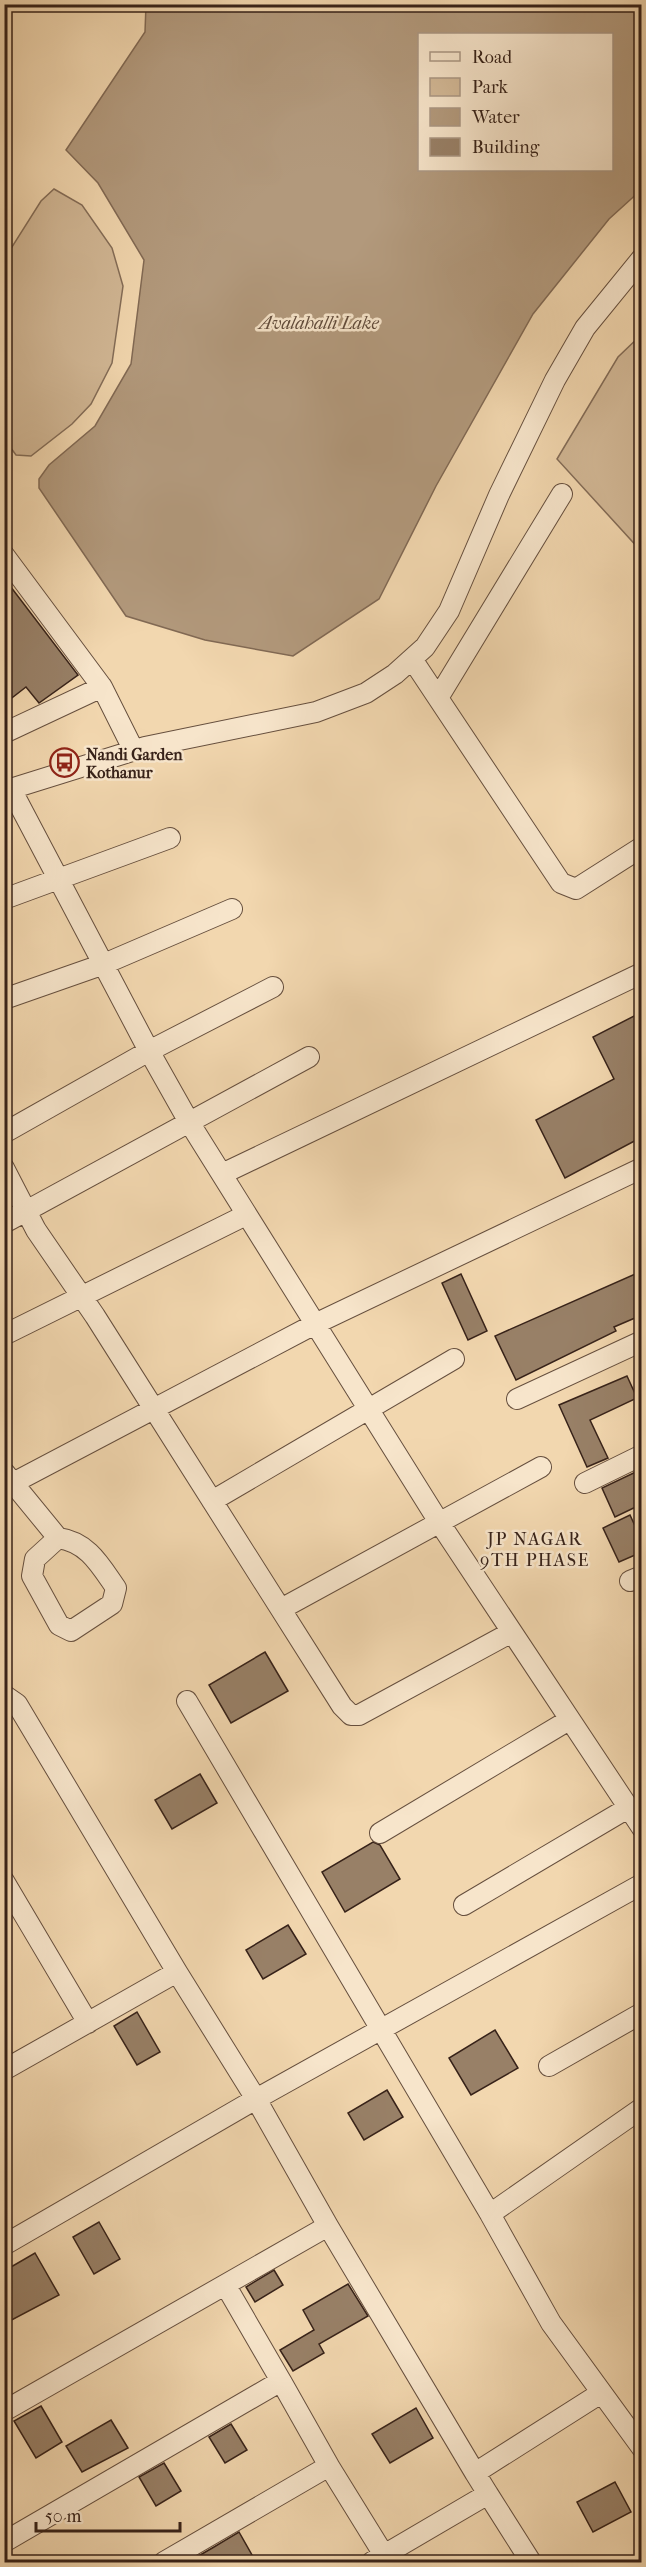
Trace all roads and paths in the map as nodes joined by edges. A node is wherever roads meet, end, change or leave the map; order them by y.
1 (642, 258) edge
2 (562, 494) dead end
3 (4, 555) edge
4 (412, 659) junction
5 (102, 687) junction
6 (438, 698) junction
7 (4, 733) edge
8 (134, 751) junction
9 (8, 790) edge
10 (170, 838) dead end
11 (642, 847) edge
12 (59, 880) junction
13 (4, 899) edge
14 (232, 909) dead end
15 (104, 964) junction
16 (642, 974) edge
17 (273, 987) dead end
18 (4, 999) edge
19 (149, 1051) junction
20 (309, 1057) dead end
21 (189, 1122) junction
22 (4, 1133) edge
23 (642, 1167) edge
24 (4, 1168) edge
25 (222, 1174) junction
26 (27, 1212) junction
27 (246, 1215) junction
28 (4, 1223) edge
29 (80, 1297) junction
30 (315, 1323) junction
31 (4, 1335) edge
32 (642, 1341) edge
33 (454, 1359) dead end
34 (517, 1399) dead end
35 (153, 1407) junction
36 (369, 1410) junction
37 (642, 1455) edge
38 (541, 1467) dead end
39 (9, 1477) edge
40 (585, 1483) dead end
41 (212, 1501) junction
42 (439, 1522) junction
43 (58, 1538) junction
44 (281, 1609) junction
45 (510, 1633) junction
46 (4, 1695) edge
47 (187, 1701) dead end
48 (569, 1720) junction
49 (628, 1808) junction
50 (642, 1828) edge
51 (380, 1833) dead end
52 (4, 1881) edge
53 (642, 1884) edge
54 (464, 1905) dead end
55 (177, 1972) junction
56 (642, 2013) edge
57 (88, 2023) junction
58 (381, 2029) junction
59 (549, 2066) dead end
60 (4, 2070) edge
61 (256, 2099) junction
62 (642, 2108) edge
63 (490, 2214) junction
64 (328, 2226) junction
65 (4, 2245) edge
66 (226, 2286) junction
67 (281, 2381) junction
68 (601, 2393) junction
69 (4, 2411) edge
70 (642, 2448) edge
71 (329, 2466) junction
72 (475, 2473) junction
73 (488, 2494) junction
74 (4, 2542) edge
75 (378, 2559) edge
76 (164, 2562) edge
77 (531, 2562) edge

1 - 4 street
2 - 6 street
3 - 5 street
4 - 6 street
4 - 8 street
5 - 7 street
5 - 8 street
6 - 11 street
8 - 9 street
9 - 12 street
10 - 12 street
12 - 13 street
12 - 15 street
14 - 15 street
15 - 18 street
15 - 19 street
16 - 25 street
17 - 19 street
19 - 21 street
19 - 22 street
20 - 21 street
21 - 25 street
21 - 26 street
23 - 30 street
24 - 26 street
25 - 27 street
26 - 28 street
26 - 29 street
27 - 29 street
27 - 30 street
29 - 31 street
29 - 35 street
30 - 35 street
30 - 36 street
32 - 34 street
33 - 36 street
35 - 39 street
35 - 41 street
36 - 41 street
36 - 42 street
37 - 40 street
38 - 42 street
39 - 43 street
41 - 44 street
42 - 44 street
42 - 45 street
43 - 43 street
44 - 45 street
45 - 48 street
46 - 55 street
47 - 58 street
48 - 49 street
48 - 51 street
49 - 50 street
49 - 54 street
52 - 57 street
53 - 58 street
55 - 57 street
55 - 61 street
56 - 59 street
57 - 60 street
58 - 61 street
58 - 63 street
61 - 64 street
61 - 65 street
62 - 63 street
63 - 68 street
64 - 66 street
64 - 72 street
66 - 67 street
66 - 69 street
67 - 71 street
67 - 74 street
68 - 70 street
68 - 72 street
71 - 75 street
71 - 76 street
72 - 73 street
73 - 75 street
73 - 77 street

